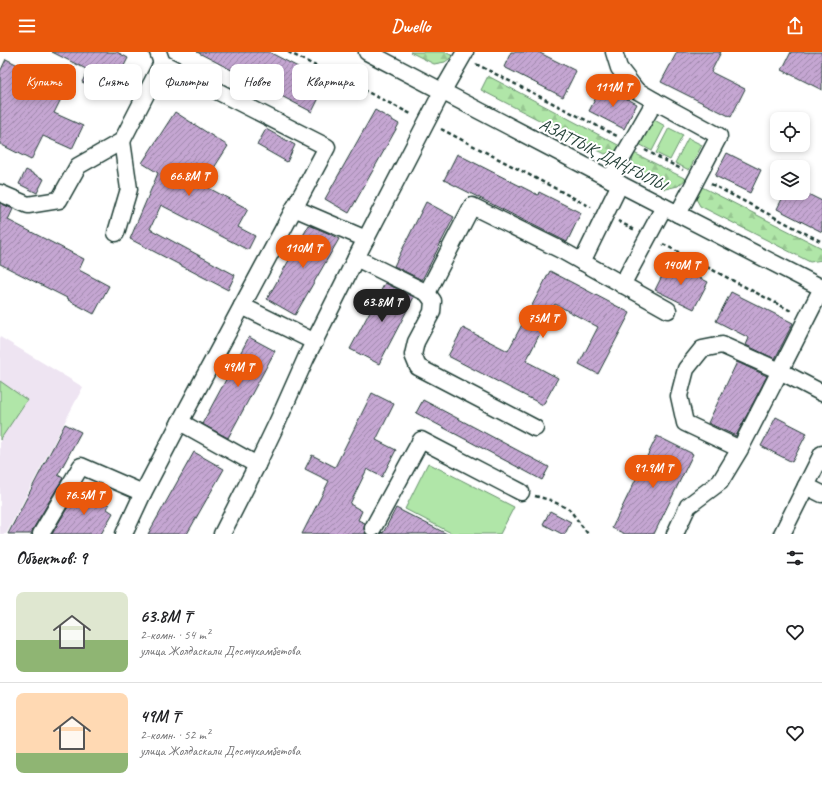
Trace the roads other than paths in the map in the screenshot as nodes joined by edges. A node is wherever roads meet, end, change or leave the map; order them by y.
1 (367, 52) edge
2 (465, 52) edge
3 (614, 52) edge
4 (160, 57) edge
5 (442, 92) junction
6 (655, 100) junction
7 (122, 141) junction
8 (615, 182) junction
9 (0, 193) edge
10 (294, 208) junction
11 (671, 210) junction
12 (116, 234) dead end
13 (366, 239) junction
14 (356, 258) junction
15 (582, 262) junction
16 (622, 285) junction
17 (822, 288) edge
18 (427, 293) junction
19 (242, 306) junction
20 (668, 310) dead end
21 (315, 342) junction
22 (780, 371) junction
23 (822, 393) edge
24 (180, 422) junction
25 (535, 428) dead end
26 (740, 449) junction
27 (822, 454) edge
28 (257, 465) junction
29 (806, 486) junction
30 (521, 492) dead end
31 (143, 493) junction
32 (822, 494) edge
33 (373, 528) dead end
34 (41, 534) edge
35 (124, 534) edge
36 (222, 534) edge
37 (675, 534) edge
38 (782, 534) edge

1 - 5 street, АЗАТТЫҚ ДАҢҒЫЛЫ
2 - 5 street
3 - 6 street
4 - 7 street
4 - 10 street
5 - 8 street, АЗАТТЫҚ ДАҢҒЫЛЫ
5 - 13 street
6 - 8 street
6 - 11 street
7 - 9 street
7 - 12 street
8 - 11 street, АЗАТТЫҚ ДАҢҒЫЛЫ
8 - 15 street
10 - 13 street
10 - 19 street
11 - 16 street
11 - 17 street, АЗАТТЫҚ ДАҢҒЫЛЫ
13 - 14 street
14 - 18 street
14 - 21 street
15 - 16 street
15 - 18 street
16 - 20 street
17 - 22 street
18 - 25 street
19 - 21 street
19 - 24 street
21 - 28 street
22 - 23 street
22 - 26 street
22 - 26 street
24 - 28 street
24 - 31 street
26 - 37 street
27 - 29 street
28 - 36 street
29 - 32 street
29 - 38 street
30 - 33 street
31 - 34 street
31 - 35 street

